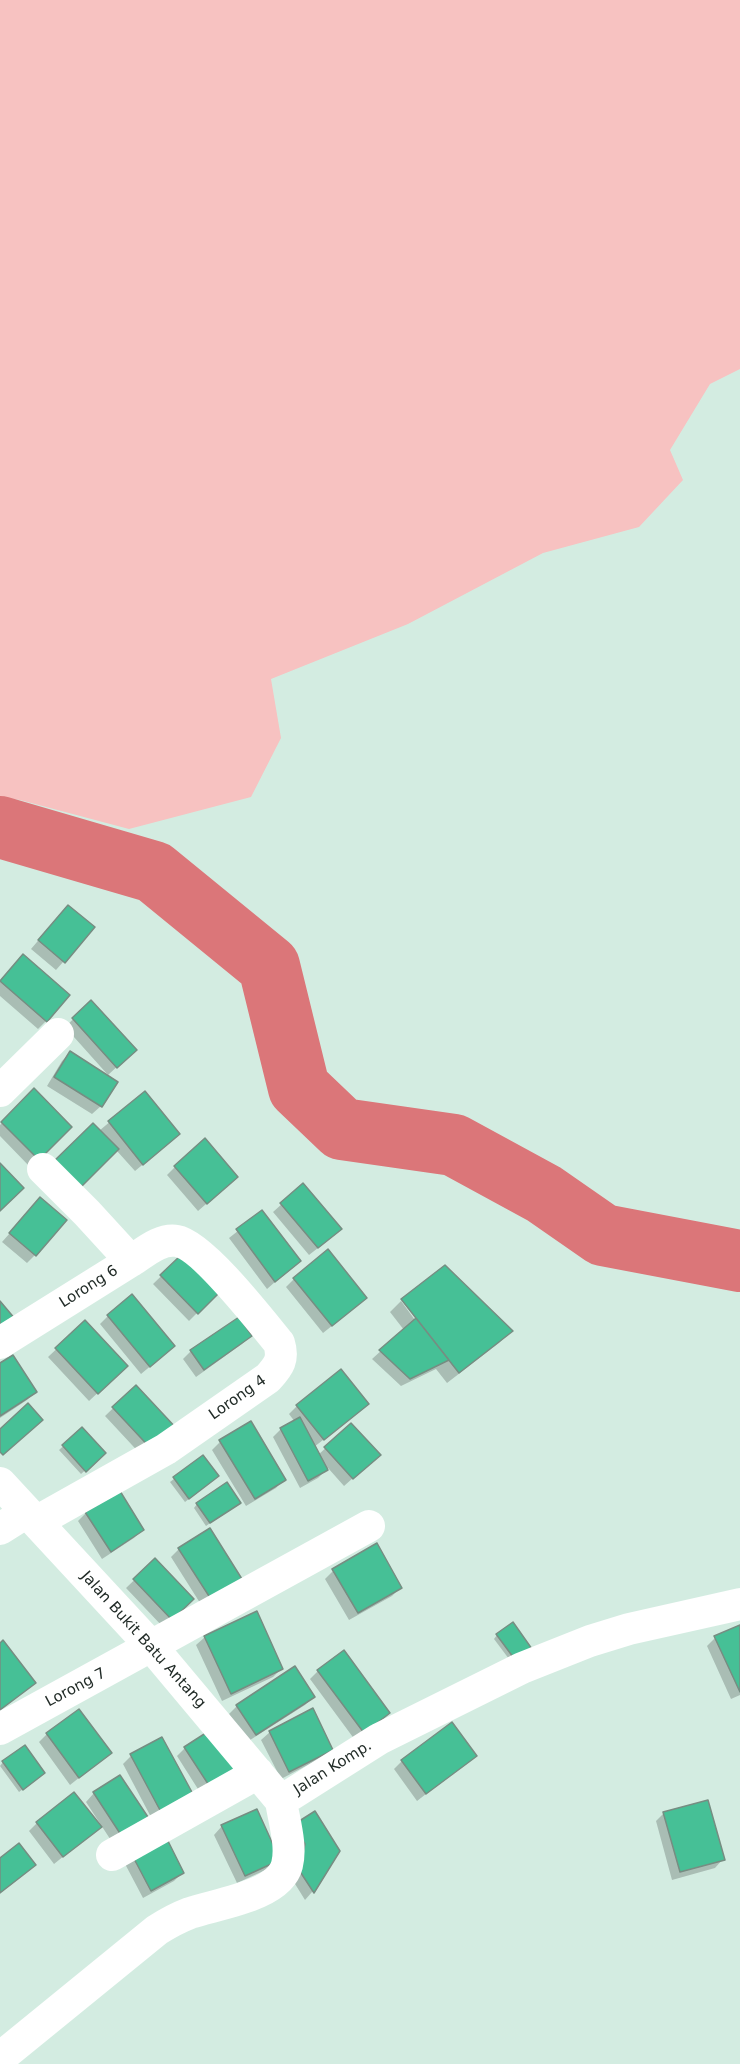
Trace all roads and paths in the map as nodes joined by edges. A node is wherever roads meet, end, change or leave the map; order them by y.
1 (58, 1034) dead end
2 (0, 1091) edge
3 (43, 1169) dead end
4 (131, 1261) junction
5 (0, 1343) edge
6 (0, 1483) edge
7 (31, 1517) junction
8 (369, 1526) dead end
9 (0, 1529) edge
10 (740, 1604) edge
11 (152, 1647) junction
12 (0, 1729) edge
13 (258, 1773) junction
14 (281, 1801) junction
15 (112, 1855) dead end
16 (0, 2058) edge

1 - 2 street
3 - 4 street, Lorong 6
4 - 5 street, Lorong 6
4 - 7 street, Lorong 4
6 - 7 street, Jalan Bukit Batu Antang
7 - 9 street, Lorong 4
7 - 11 street, Jalan Bukit Batu Antang
8 - 11 street, Lorong 7
10 - 14 street, Jalan Komp.
11 - 12 street, Lorong 7
11 - 13 street, Jalan Bukit Batu Antang
13 - 14 street, Jalan Bukit Batu Antang
13 - 15 street
14 - 16 street, Jalan Komp.

